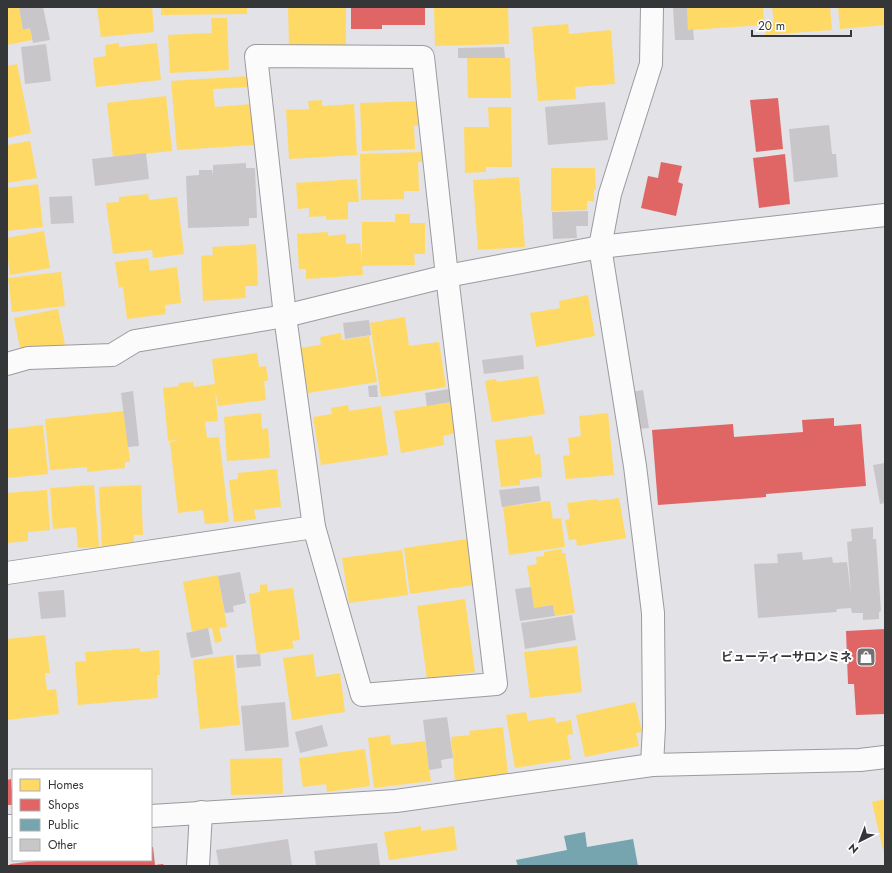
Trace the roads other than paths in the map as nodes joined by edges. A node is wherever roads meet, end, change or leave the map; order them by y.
1 (652, 7) edge
2 (885, 214) edge
3 (600, 247) junction
4 (447, 276) junction
5 (285, 316) junction
6 (7, 364) edge
7 (314, 528) junction
8 (7, 573) edge
9 (885, 757) edge
10 (652, 765) junction
11 (201, 812) junction
12 (152, 816) edge
13 (198, 866) edge

1 - 3 street
2 - 3 street
3 - 4 street
3 - 10 street
4 - 5 street
4 - 5 street
4 - 7 street
5 - 6 street
5 - 7 street
7 - 8 street
9 - 10 street
10 - 11 street
11 - 12 street
11 - 13 street

